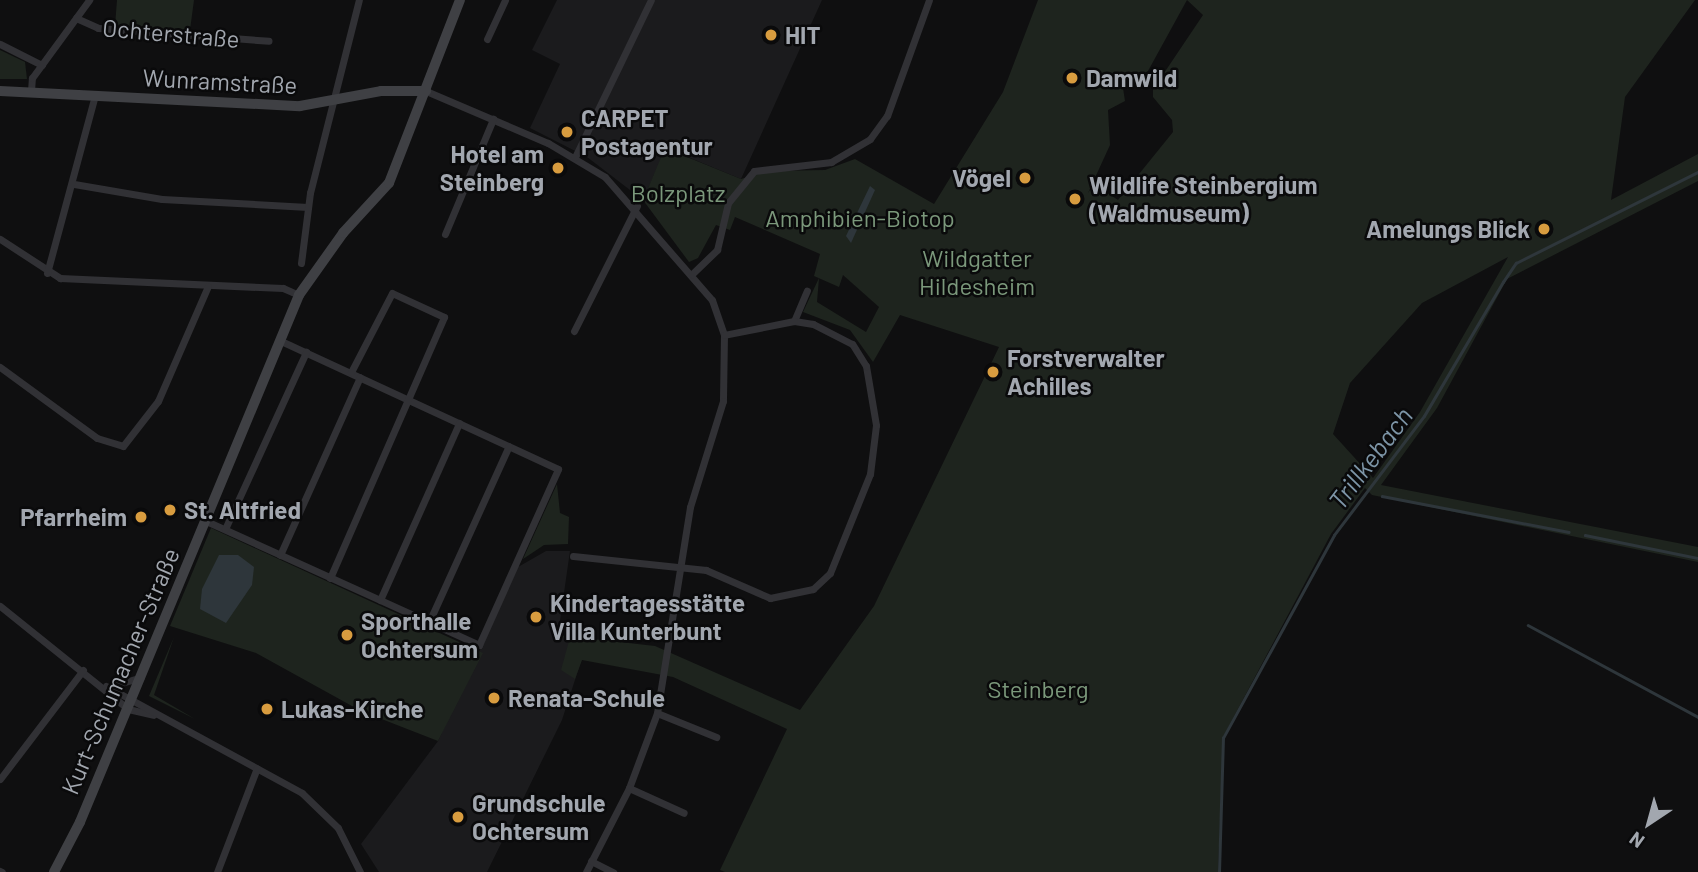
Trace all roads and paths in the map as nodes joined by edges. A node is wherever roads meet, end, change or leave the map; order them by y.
1 (89, 0) edge
2 (359, 0) edge
3 (460, 0) edge
4 (505, 0) edge
5 (651, 0) edge
6 (929, 0) edge
7 (76, 18) junction
8 (487, 40) dead end
9 (268, 41) dead end
10 (0, 44) edge
11 (42, 65) junction
12 (3, 89) edge
13 (31, 91) junction
14 (426, 92) junction
15 (95, 95) junction
16 (332, 103) junction
17 (493, 119) junction
18 (575, 157) junction
19 (74, 184) junction
20 (637, 206) junction
21 (308, 207) junction
22 (445, 234) dead end
23 (0, 239) edge
24 (313, 258) dead end
25 (47, 273) junction
26 (692, 274) junction
27 (208, 286) junction
28 (807, 291) dead end
29 (299, 295) junction
30 (794, 321) junction
31 (573, 331) dead end
32 (724, 335) junction
33 (278, 340) junction
34 (306, 352) junction
35 (0, 367) edge
36 (351, 372) junction
37 (360, 377) junction
38 (410, 400) junction
39 (459, 423) junction
40 (509, 446) junction
41 (206, 521) junction
42 (225, 529) junction
43 (280, 555) junction
44 (573, 556) dead end
45 (680, 566) junction
46 (330, 578) junction
47 (380, 600) junction
48 (0, 606) edge
49 (429, 622) junction
50 (83, 670) junction
51 (141, 677) junction
52 (108, 686) junction
53 (133, 697) junction
54 (128, 709) junction
55 (657, 713) junction
56 (153, 715) junction
57 (716, 737) dead end
58 (257, 768) junction
59 (0, 779) edge
60 (629, 788) junction
61 (684, 813) dead end
62 (591, 862) junction
63 (54, 872) edge
64 (216, 872) edge
65 (360, 872) edge
66 (586, 872) edge
67 (613, 872) edge

1 - 7 street
2 - 16 street
3 - 14 main road, Kurt-Schumacher-Straße
4 - 8 street
5 - 18 street
6 - 26 street
7 - 9 street, Ochterstraße
7 - 11 street
10 - 11 street
11 - 13 street
12 - 13 main road, Wunramstraße
13 - 15 main road, Wunramstraße
14 - 16 main road, Wunramstraße
14 - 17 street
14 - 29 main road, Kurt-Schumacher-Straße
15 - 16 main road, Wunramstraße
15 - 19 street
16 - 21 street
17 - 18 street
17 - 22 street
18 - 20 street
19 - 21 street
19 - 25 street
20 - 26 street
20 - 31 street
21 - 24 street
23 - 25 street
25 - 27 street
26 - 32 street
27 - 29 street
27 - 35 street
28 - 30 street
29 - 33 main road, Kurt-Schumacher-Straße
30 - 32 street
30 - 45 street
32 - 45 street
33 - 34 street
33 - 41 main road, Kurt-Schumacher-Straße
34 - 36 street
34 - 42 street
36 - 37 street
36 - 38 street
37 - 38 street
37 - 43 street
38 - 39 street
38 - 46 street
39 - 40 street
39 - 47 street
40 - 49 street
40 - 49 street
41 - 42 street
41 - 51 main road, Kurt-Schumacher-Straße
42 - 43 street
43 - 46 street
44 - 45 street
45 - 55 street
46 - 47 street
47 - 49 street
48 - 50 street
50 - 52 street
50 - 59 street
51 - 52 street
51 - 53 main road, Kurt-Schumacher-Straße
52 - 53 street
52 - 54 street
53 - 54 main road, Kurt-Schumacher-Straße
53 - 56 street
54 - 56 street
54 - 63 main road, Kurt-Schumacher-Straße
55 - 57 street
55 - 60 street
56 - 58 street
58 - 64 street
58 - 65 street
60 - 61 street
60 - 62 street
62 - 66 street
62 - 67 street

